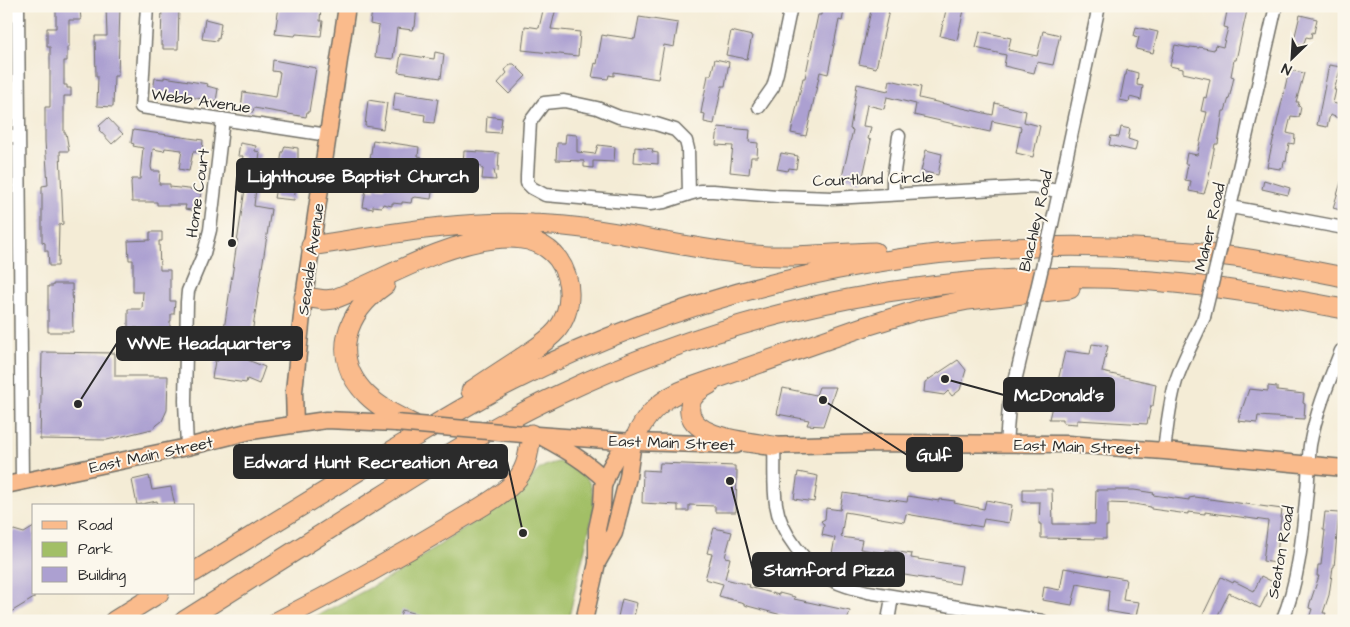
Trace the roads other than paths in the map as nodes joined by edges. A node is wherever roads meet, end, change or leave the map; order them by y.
1 (18, 6) edge
2 (147, 6) edge
3 (347, 6) edge
4 (791, 6) edge
5 (1100, 6) edge
6 (1276, 6) edge
7 (759, 107) dead end
8 (223, 119) junction
9 (328, 135) junction
10 (13, 136) edge
11 (899, 136) dead end
12 (1059, 191) junction
13 (689, 194) junction
14 (893, 194) junction
15 (1231, 207) junction
16 (1344, 228) edge
17 (312, 246) junction
18 (946, 252) junction
19 (424, 260) junction
20 (1344, 277) edge
21 (1150, 281) junction
22 (304, 297) junction
23 (1344, 309) edge
24 (1341, 351) dead end
25 (771, 360) junction
26 (295, 424) junction
27 (404, 424) junction
28 (531, 434) junction
29 (633, 442) junction
30 (1006, 443) junction
31 (774, 446) junction
32 (187, 447) junction
33 (1164, 451) junction
34 (1308, 465) junction
35 (1344, 468) edge
36 (605, 480) junction
37 (14, 483) edge
38 (276, 521) junction
39 (597, 529) junction
40 (614, 533) junction
41 (597, 563) junction
42 (195, 571) edge
43 (157, 594) edge
44 (892, 597) junction
45 (114, 621) edge
46 (184, 621) edge
47 (278, 621) edge
48 (584, 621) edge
49 (888, 621) edge
50 (1042, 621) edge
51 (1282, 621) edge

1 - 10 street
2 - 8 street, Webb Avenue
3 - 9 main road, Seaside Avenue
4 - 7 street
5 - 12 street, Blachley Road
6 - 15 street, Maher Road
8 - 9 street, Webb Avenue
8 - 32 street, Home Court
9 - 17 main road, Seaside Avenue
10 - 37 street
11 - 14 street
12 - 14 street, Courtland Circle
12 - 30 street, Blachley Road, bridge
13 - 13 street, Courtland Circle
13 - 14 street, Courtland Circle
15 - 16 street
15 - 33 street, Maher Road, bridge
17 - 18 highway
17 - 22 main road, Seaside Avenue
18 - 20 highway
18 - 38 highway
19 - 22 highway
19 - 27 highway
19 - 38 highway
21 - 23 highway
21 - 25 highway
21 - 46 highway
22 - 26 main road, Seaside Avenue
24 - 34 street, Seaton Road
25 - 29 highway
25 - 31 highway
26 - 27 main road, East Main Street
26 - 32 main road, East Main Street
27 - 28 main road, East Main Street, bridge
28 - 29 main road, East Main Street
28 - 36 main road
28 - 47 highway
29 - 31 main road, East Main Street
29 - 36 main road
29 - 40 main road
30 - 31 main road, East Main Street
30 - 33 main road, East Main Street
31 - 44 street
32 - 37 main road, East Main Street
33 - 34 main road, East Main Street
34 - 35 main road, East Main Street
34 - 51 street, Seaton Road
36 - 39 main road
38 - 42 highway
39 - 40 main road
39 - 41 main road
40 - 41 main road
41 - 48 main road
43 - 45 highway
44 - 49 street
44 - 50 street

